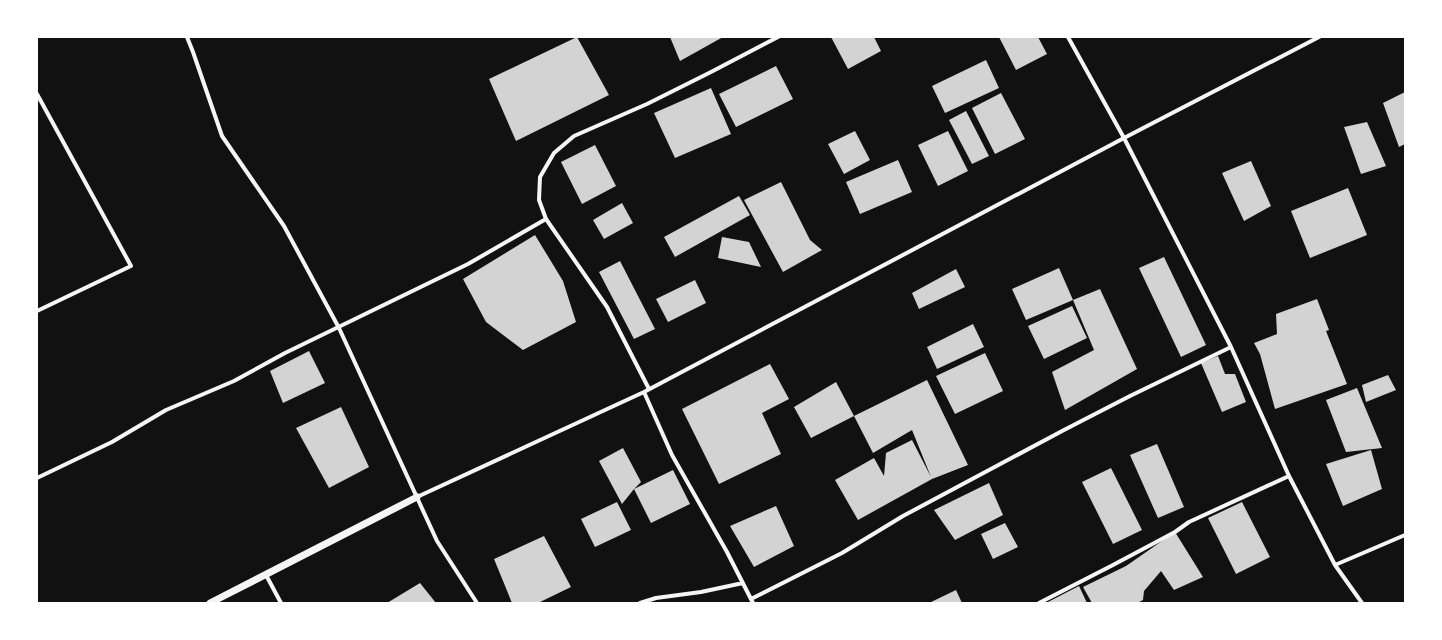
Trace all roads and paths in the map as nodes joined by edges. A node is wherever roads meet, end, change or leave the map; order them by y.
1 (187, 37) edge
2 (778, 37) edge
3 (1068, 37) edge
4 (1319, 37) edge
5 (37, 94) edge
6 (1124, 138) junction
7 (546, 219) junction
8 (37, 311) edge
9 (339, 328) junction
10 (1231, 347) junction
11 (649, 389) junction
12 (644, 392) junction
13 (1289, 476) junction
14 (37, 478) edge
15 (417, 497) junction
16 (1405, 535) edge
17 (1334, 565) junction
18 (266, 575) junction
19 (743, 583) junction
20 (752, 601) edge
21 (210, 603) edge
22 (281, 603) edge
23 (477, 603) edge
24 (640, 603) edge
25 (1039, 603) edge
26 (1362, 603) edge

1 - 9 street
2 - 7 street
3 - 6 street
4 - 6 street
5 - 8 street
6 - 10 street
6 - 11 street
7 - 9 street
7 - 11 street
9 - 14 street
9 - 15 street
10 - 13 street
10 - 20 street
11 - 12 street
12 - 15 street
12 - 19 street
13 - 17 street
13 - 25 street
15 - 18 street
15 - 23 street
16 - 17 street
17 - 26 street
18 - 21 street
18 - 22 street
19 - 20 street
19 - 24 street

